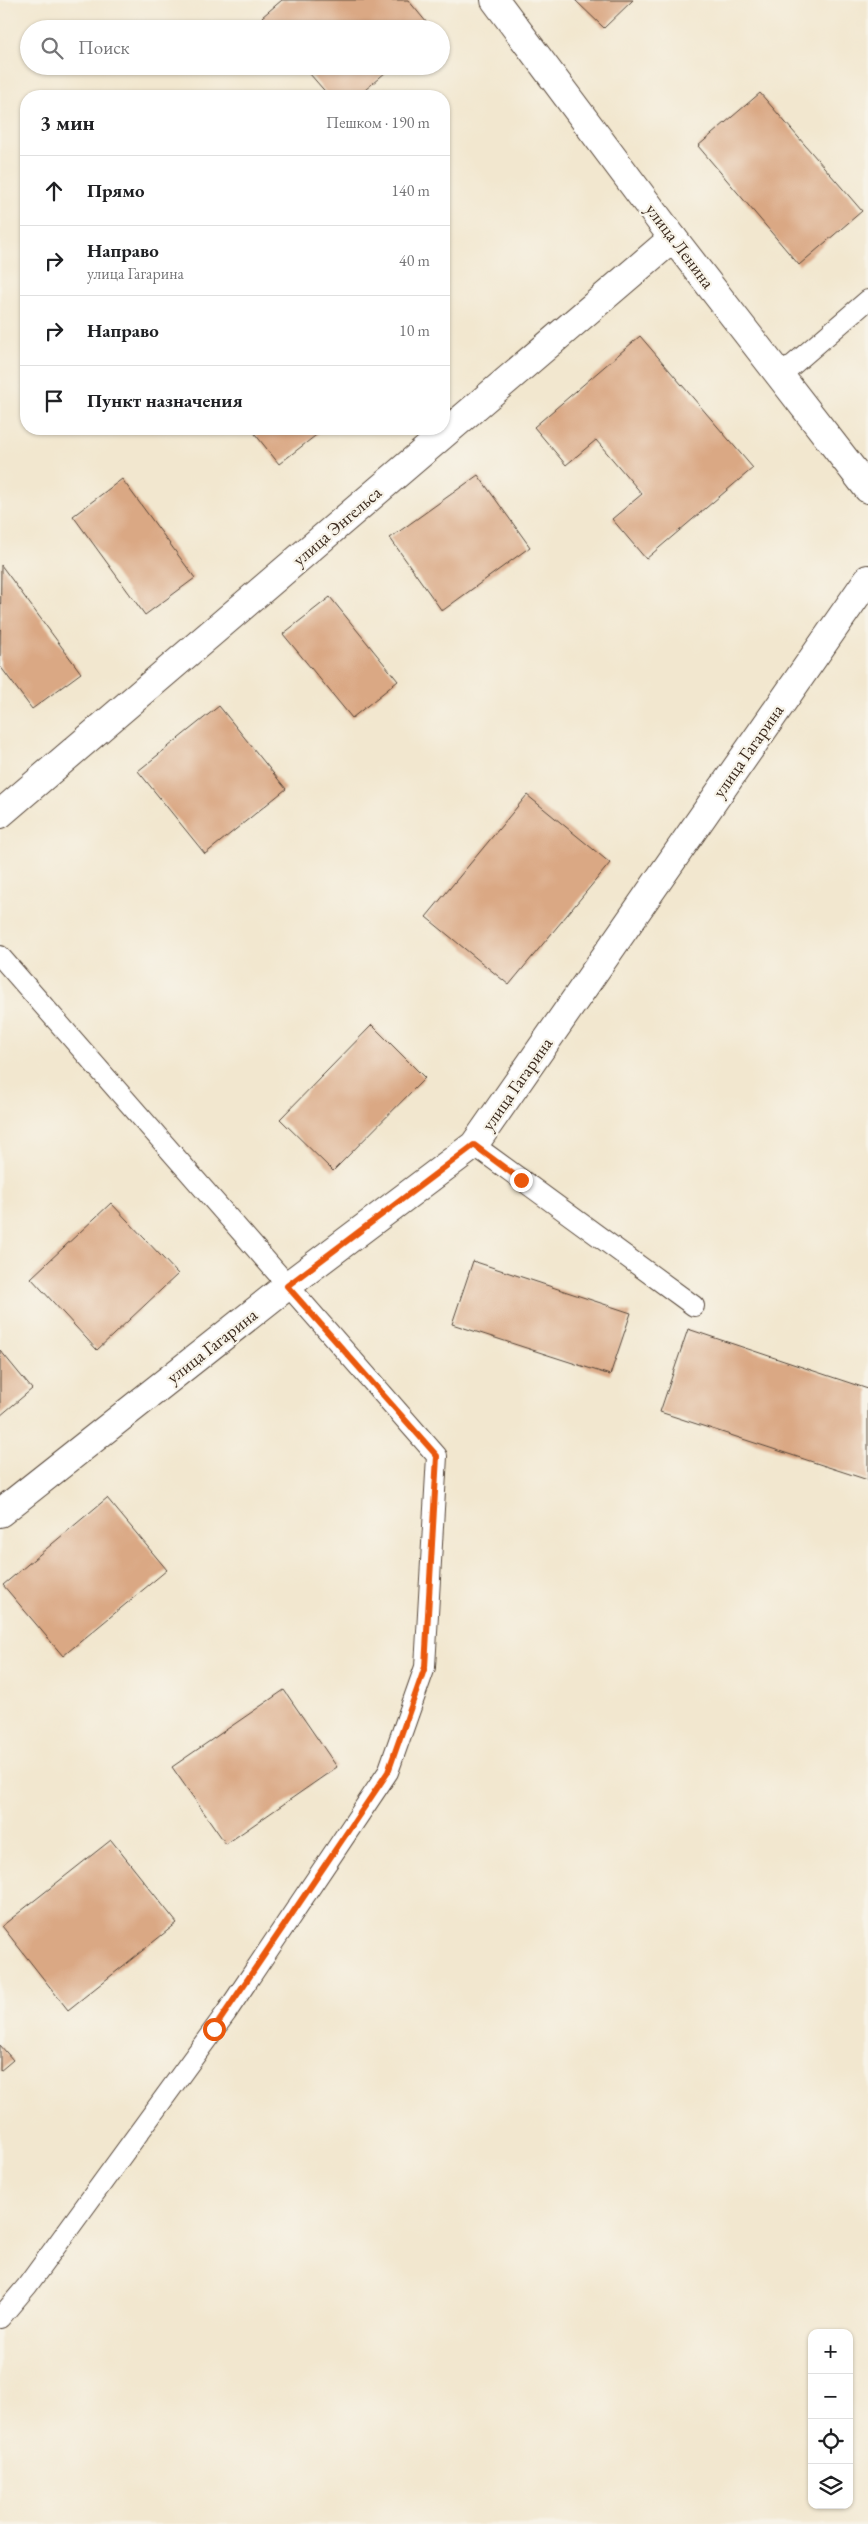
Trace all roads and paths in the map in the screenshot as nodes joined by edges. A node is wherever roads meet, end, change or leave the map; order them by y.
1 (495, 0) edge
2 (673, 238) junction
3 (868, 300) edge
4 (780, 376) junction
5 (450, 429) edge
6 (443, 435) edge
7 (868, 488) edge
8 (868, 579) edge
9 (0, 814) edge
10 (0, 956) edge
11 (474, 1145) junction
12 (287, 1286) junction
13 (694, 1306) dead end
14 (0, 1513) edge
15 (0, 2318) edge

1 - 2 street, улица Ленина
2 - 4 street, улица Ленина
2 - 5 street, улица Энгельса
3 - 4 lane
4 - 7 street, улица Ленина
6 - 9 street, улица Энгельса
8 - 11 street, улица Гагарина
10 - 12 lane
11 - 12 street, улица Гагарина
11 - 13 lane
12 - 14 street, улица Гагарина
12 - 15 lane

